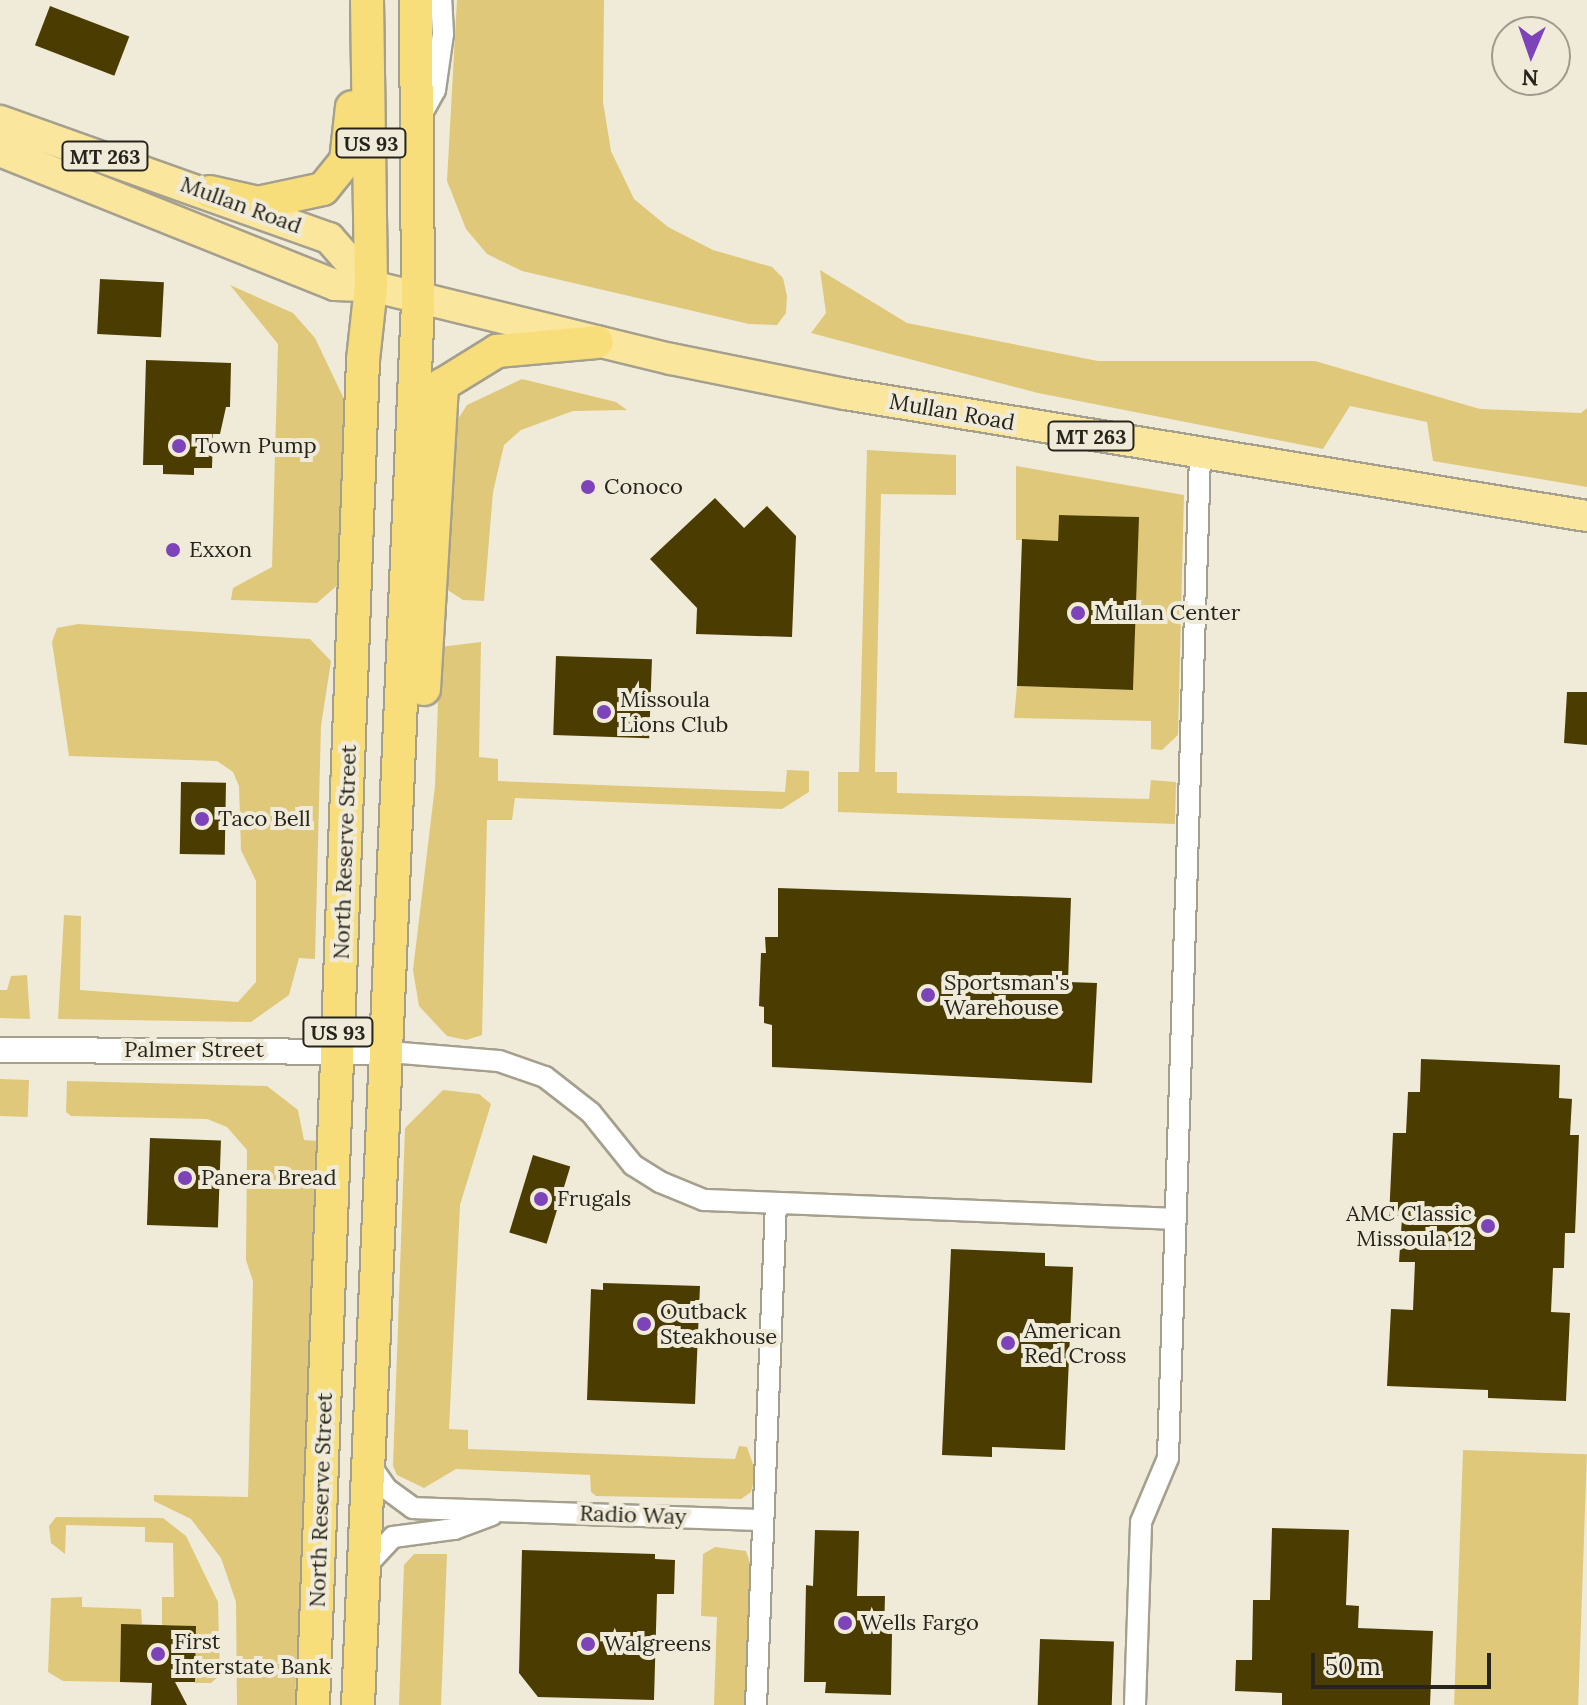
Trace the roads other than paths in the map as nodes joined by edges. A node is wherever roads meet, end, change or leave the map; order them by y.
1 (351, 0) edge
2 (367, 0) edge
3 (416, 0) edge
4 (441, 0) edge
5 (420, 117) junction
6 (0, 121) edge
7 (0, 151) edge
8 (210, 192) junction
9 (371, 286) junction
10 (418, 300) junction
11 (597, 342) junction
12 (1200, 456) junction
13 (1587, 516) edge
14 (391, 941) junction
15 (338, 1049) junction
16 (0, 1050) edge
17 (389, 1052) junction
18 (776, 1203) junction
19 (1174, 1219) junction
20 (370, 1465) junction
21 (503, 1511) junction
22 (763, 1520) junction
23 (365, 1567) junction
24 (313, 1705) edge
25 (358, 1705) edge
26 (756, 1705) edge
27 (1135, 1705) edge

1 - 8 highway
2 - 9 highway, North Reserve Street / US 93
3 - 5 highway, North Reserve Street / US 93
4 - 5 street
5 - 10 highway, North Reserve Street / US 93
6 - 8 main road, Mullan Road / MT 263
7 - 9 main road, Mullan Road / MT 263
8 - 9 main road, Mullan Road / MT 263
9 - 10 main road, Mullan Road
9 - 15 highway, North Reserve Street / US 93
10 - 11 main road, Mullan Road / MT 263
10 - 14 highway, North Reserve Street / US 93
11 - 12 main road, Mullan Road / MT 263
11 - 14 highway
12 - 13 main road, Mullan Road / MT 263
12 - 19 street
14 - 17 highway, North Reserve Street / US 93
15 - 16 street, Palmer Street
15 - 17 street, Palmer Street
15 - 24 highway, North Reserve Street / US 93
17 - 18 street
17 - 20 highway, North Reserve Street / US 93
18 - 19 street
18 - 22 street
19 - 27 street
20 - 21 street, Radio Way
20 - 23 highway, North Reserve Street / US 93
21 - 22 street, Radio Way
21 - 23 street, Radio Way
22 - 26 street
23 - 25 highway, North Reserve Street / US 93

